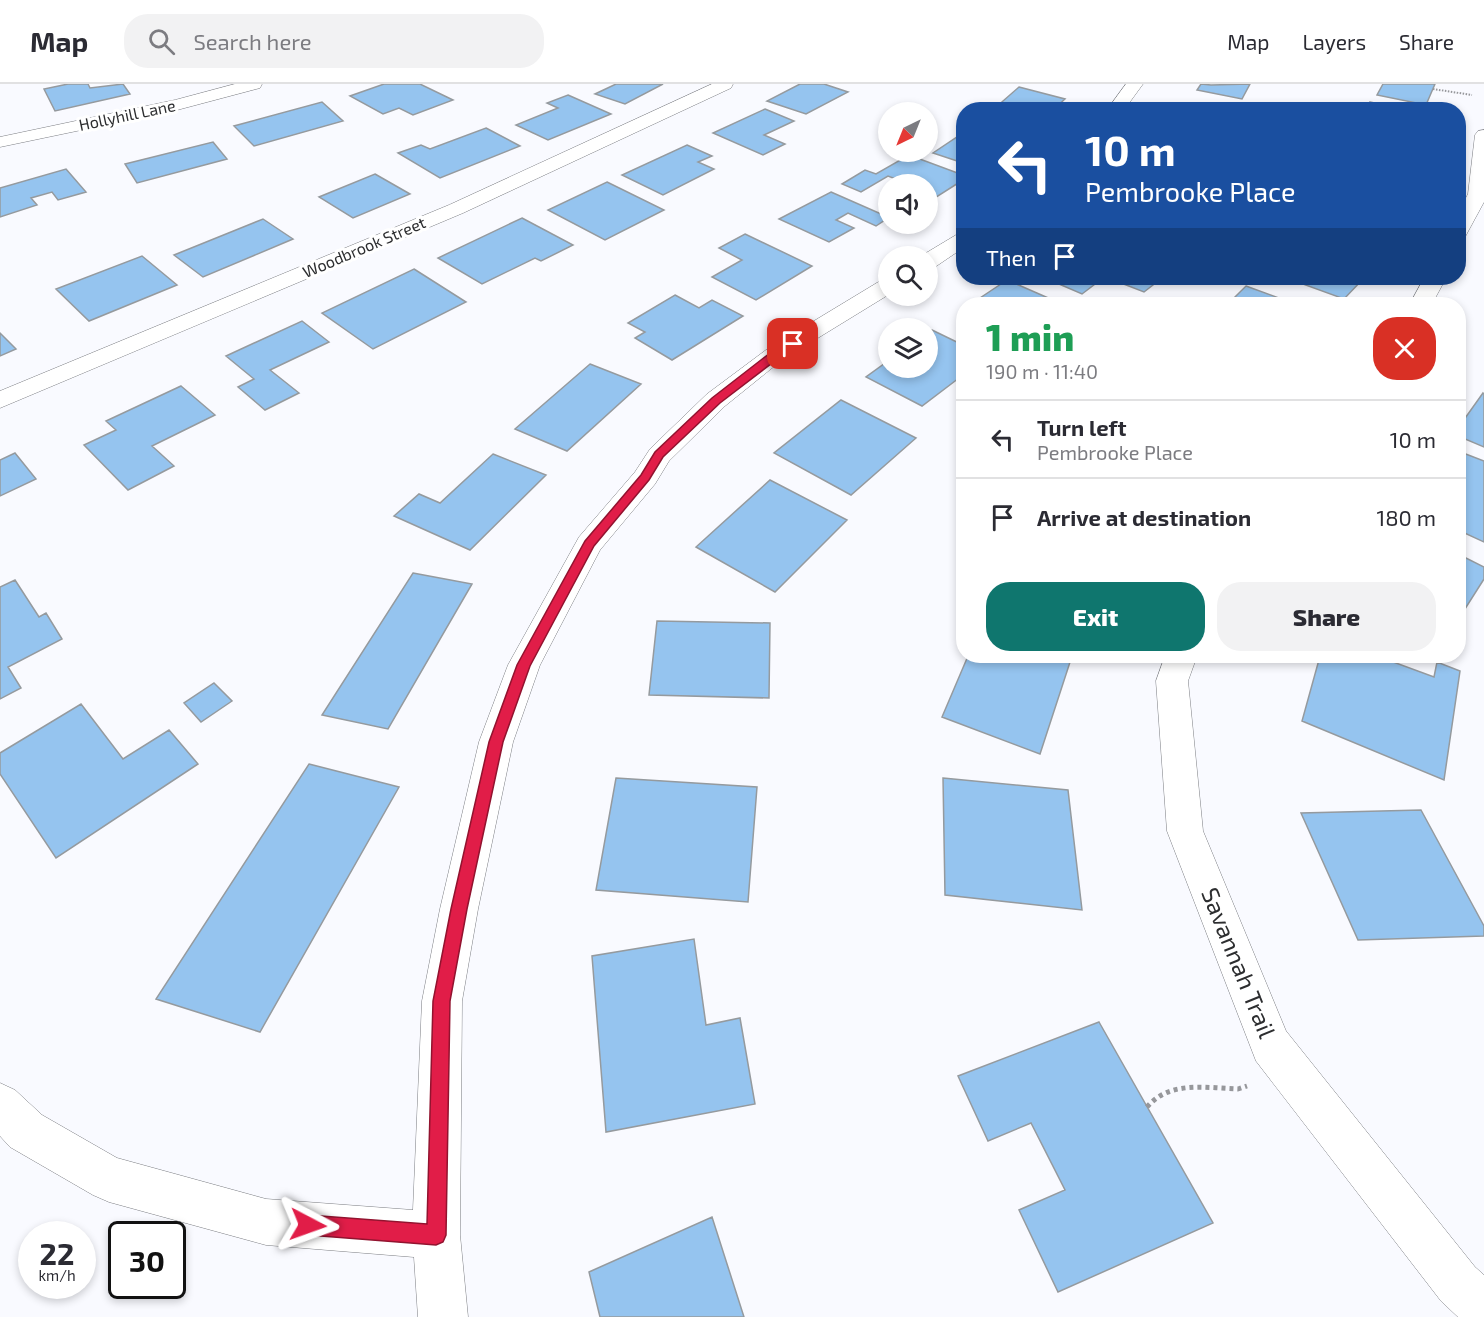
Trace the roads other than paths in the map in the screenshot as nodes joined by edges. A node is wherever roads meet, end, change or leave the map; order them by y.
1 (254, 84) edge
2 (725, 84) edge
3 (1135, 84) edge
4 (1121, 102) edge
5 (1484, 135) edge
6 (0, 142) edge
7 (1466, 218) edge
8 (956, 243) edge
9 (938, 255) edge
10 (878, 292) edge
11 (0, 400) edge
12 (1178, 663) edge
13 (0, 1105) edge
14 (436, 1235) junction
15 (1484, 1308) edge
16 (443, 1317) edge

1 - 6 street, Hollyhill Lane
2 - 11 street, Woodbrook Street
3 - 4 street
5 - 7 street
8 - 9 street
10 - 14 street
12 - 15 street, Savannah Trail
13 - 14 street
14 - 16 street

